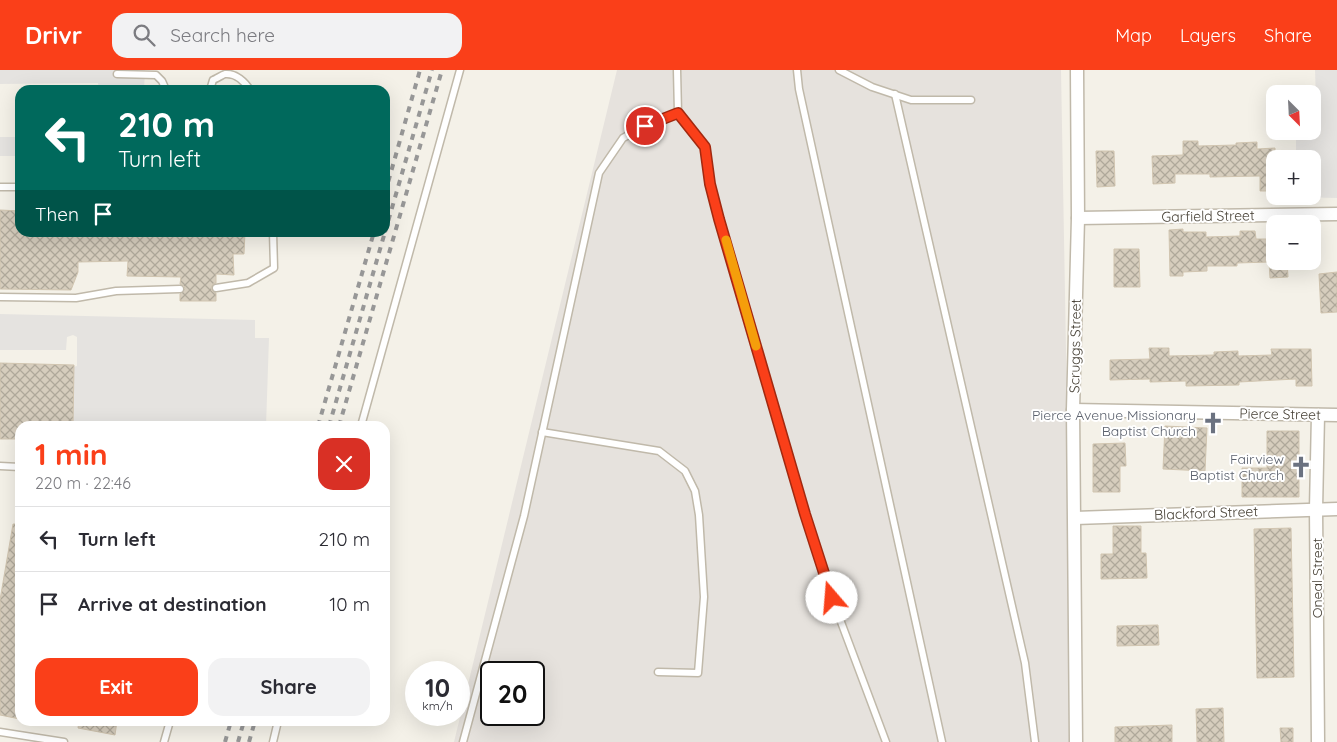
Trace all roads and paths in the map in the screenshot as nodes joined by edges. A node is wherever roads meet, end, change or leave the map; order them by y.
1 (460, 70) edge
2 (677, 70) edge
3 (797, 70) edge
4 (839, 70) edge
5 (1077, 70) edge
6 (117, 74) dead end
7 (164, 85) edge
8 (212, 85) edge
9 (247, 85) edge
10 (895, 94) junction
11 (971, 100) dead end
12 (678, 113) junction
13 (0, 187) edge
14 (15, 187) edge
15 (1337, 214) edge
16 (1078, 218) junction
17 (273, 237) edge
18 (216, 288) dead end
19 (180, 289) dead end
20 (0, 297) edge
21 (1074, 410) junction
22 (1318, 415) junction
23 (1337, 415) edge
24 (361, 421) edge
25 (542, 432) junction
26 (0, 466) edge
27 (15, 467) edge
28 (1316, 509) junction
29 (1337, 509) edge
30 (1075, 518) junction
31 (658, 672) dead end
32 (169, 726) edge
33 (277, 726) edge
34 (0, 732) edge
35 (64, 742) edge
36 (164, 742) edge
37 (273, 742) edge
38 (463, 742) edge
39 (886, 742) edge
40 (942, 742) edge
41 (1035, 742) edge
42 (1076, 742) edge
43 (1318, 742) edge

1 - 24 lane
2 - 12 lane
3 - 40 lane
4 - 10 lane
5 - 16 street, Scruggs Street
6 - 7 lane
8 - 9 lane
10 - 11 lane
10 - 41 lane
12 - 25 lane
12 - 39 lane
13 - 14 lane
15 - 16 street, Garfield Street
16 - 21 street, Scruggs Street
17 - 18 lane
19 - 20 lane
21 - 22 street, Pierce Street
21 - 30 street, Scruggs Street
22 - 23 street, Pierce Street
22 - 28 street, Oneal Street
25 - 31 lane
25 - 38 lane
26 - 27 lane
28 - 29 street, Blackford Street
28 - 30 street, Blackford Street
28 - 43 street, Oneal Street
30 - 42 street, Scruggs Street
32 - 36 lane
33 - 37 lane
34 - 35 lane

